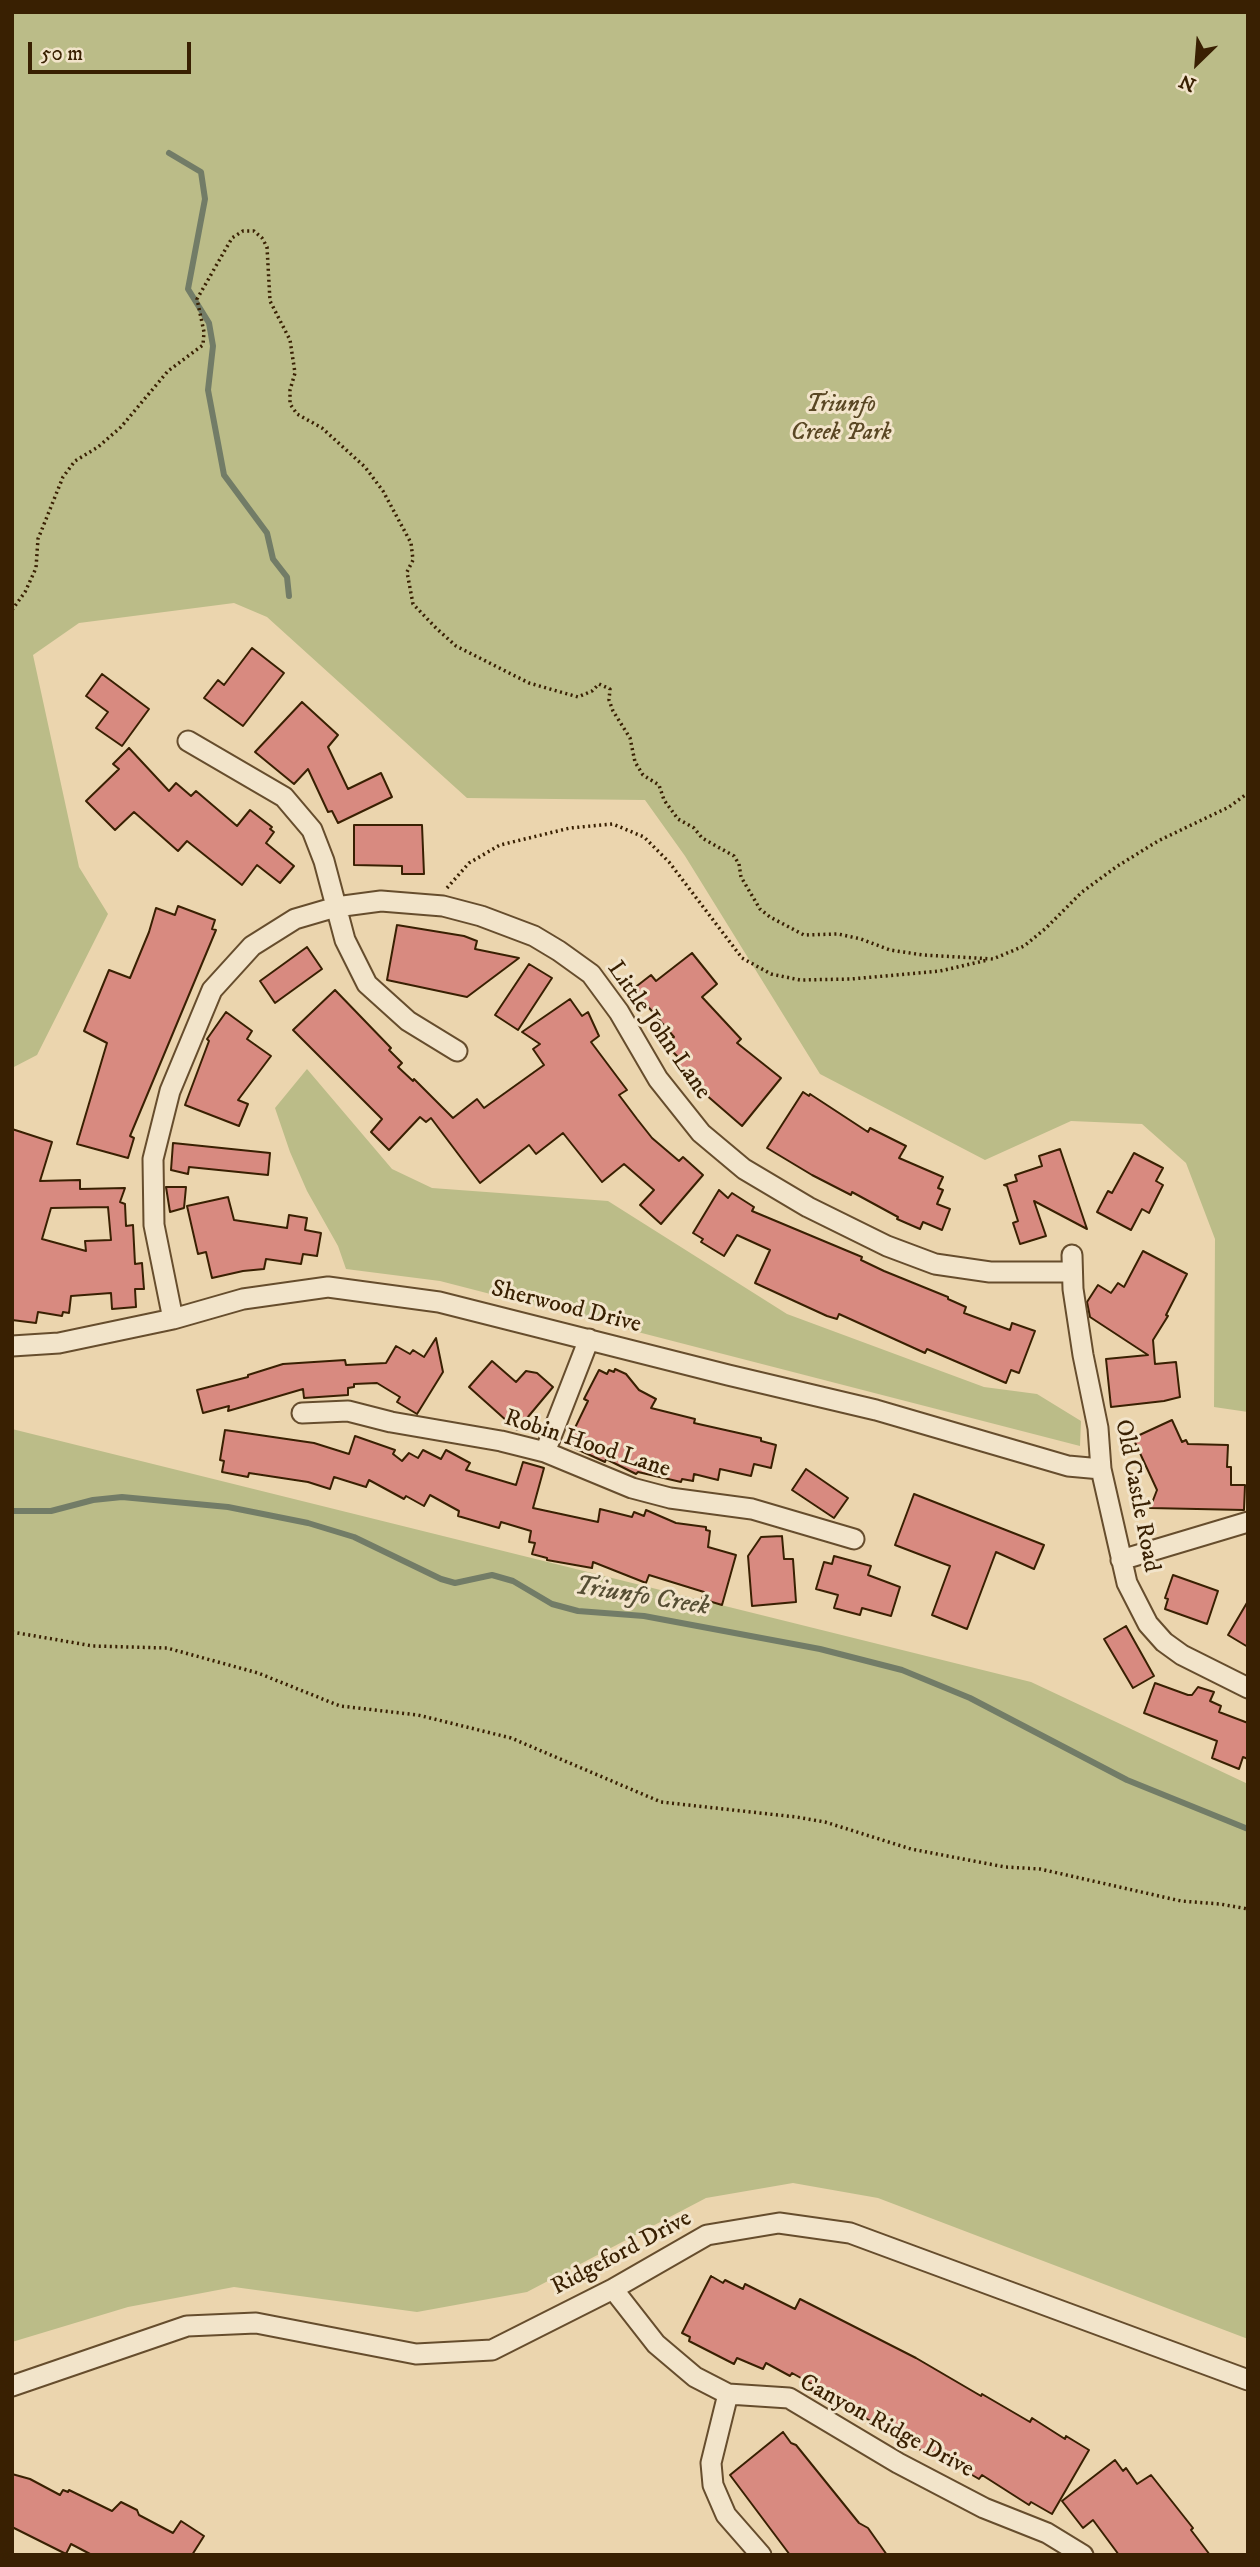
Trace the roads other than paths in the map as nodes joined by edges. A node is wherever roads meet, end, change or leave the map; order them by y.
1 (188, 741) dead end
2 (335, 906) junction
3 (457, 1051) dead end
4 (1071, 1263) joint
5 (173, 1319) junction
6 (589, 1339) junction
7 (12, 1346) edge
8 (302, 1413) dead end
9 (545, 1452) junction
10 (1101, 1469) junction
11 (1248, 1522) edge
12 (855, 1539) dead end
13 (1121, 1560) junction
14 (1248, 1688) edge
15 (613, 2289) junction
16 (1248, 2380) edge
17 (12, 2386) edge
18 (728, 2394) junction
19 (761, 2555) edge
20 (1083, 2555) edge

1 - 2 street
2 - 3 street
2 - 4 street, Little John Lane
2 - 5 street, Little John Lane
4 - 10 street, Old Castle Road
5 - 6 street, Sherwood Drive
5 - 7 street, Sherwood Drive
6 - 9 street
6 - 10 street, Sherwood Drive
8 - 9 street, Robin Hood Lane
9 - 12 street, Robin Hood Lane
10 - 13 street, Old Castle Road
11 - 13 street
13 - 14 street, Old Castle Road
15 - 16 street, Ridgeford Drive
15 - 17 street, Ridgeford Drive
15 - 18 street, Canyon Ridge Drive
18 - 19 street
18 - 20 street, Canyon Ridge Drive

